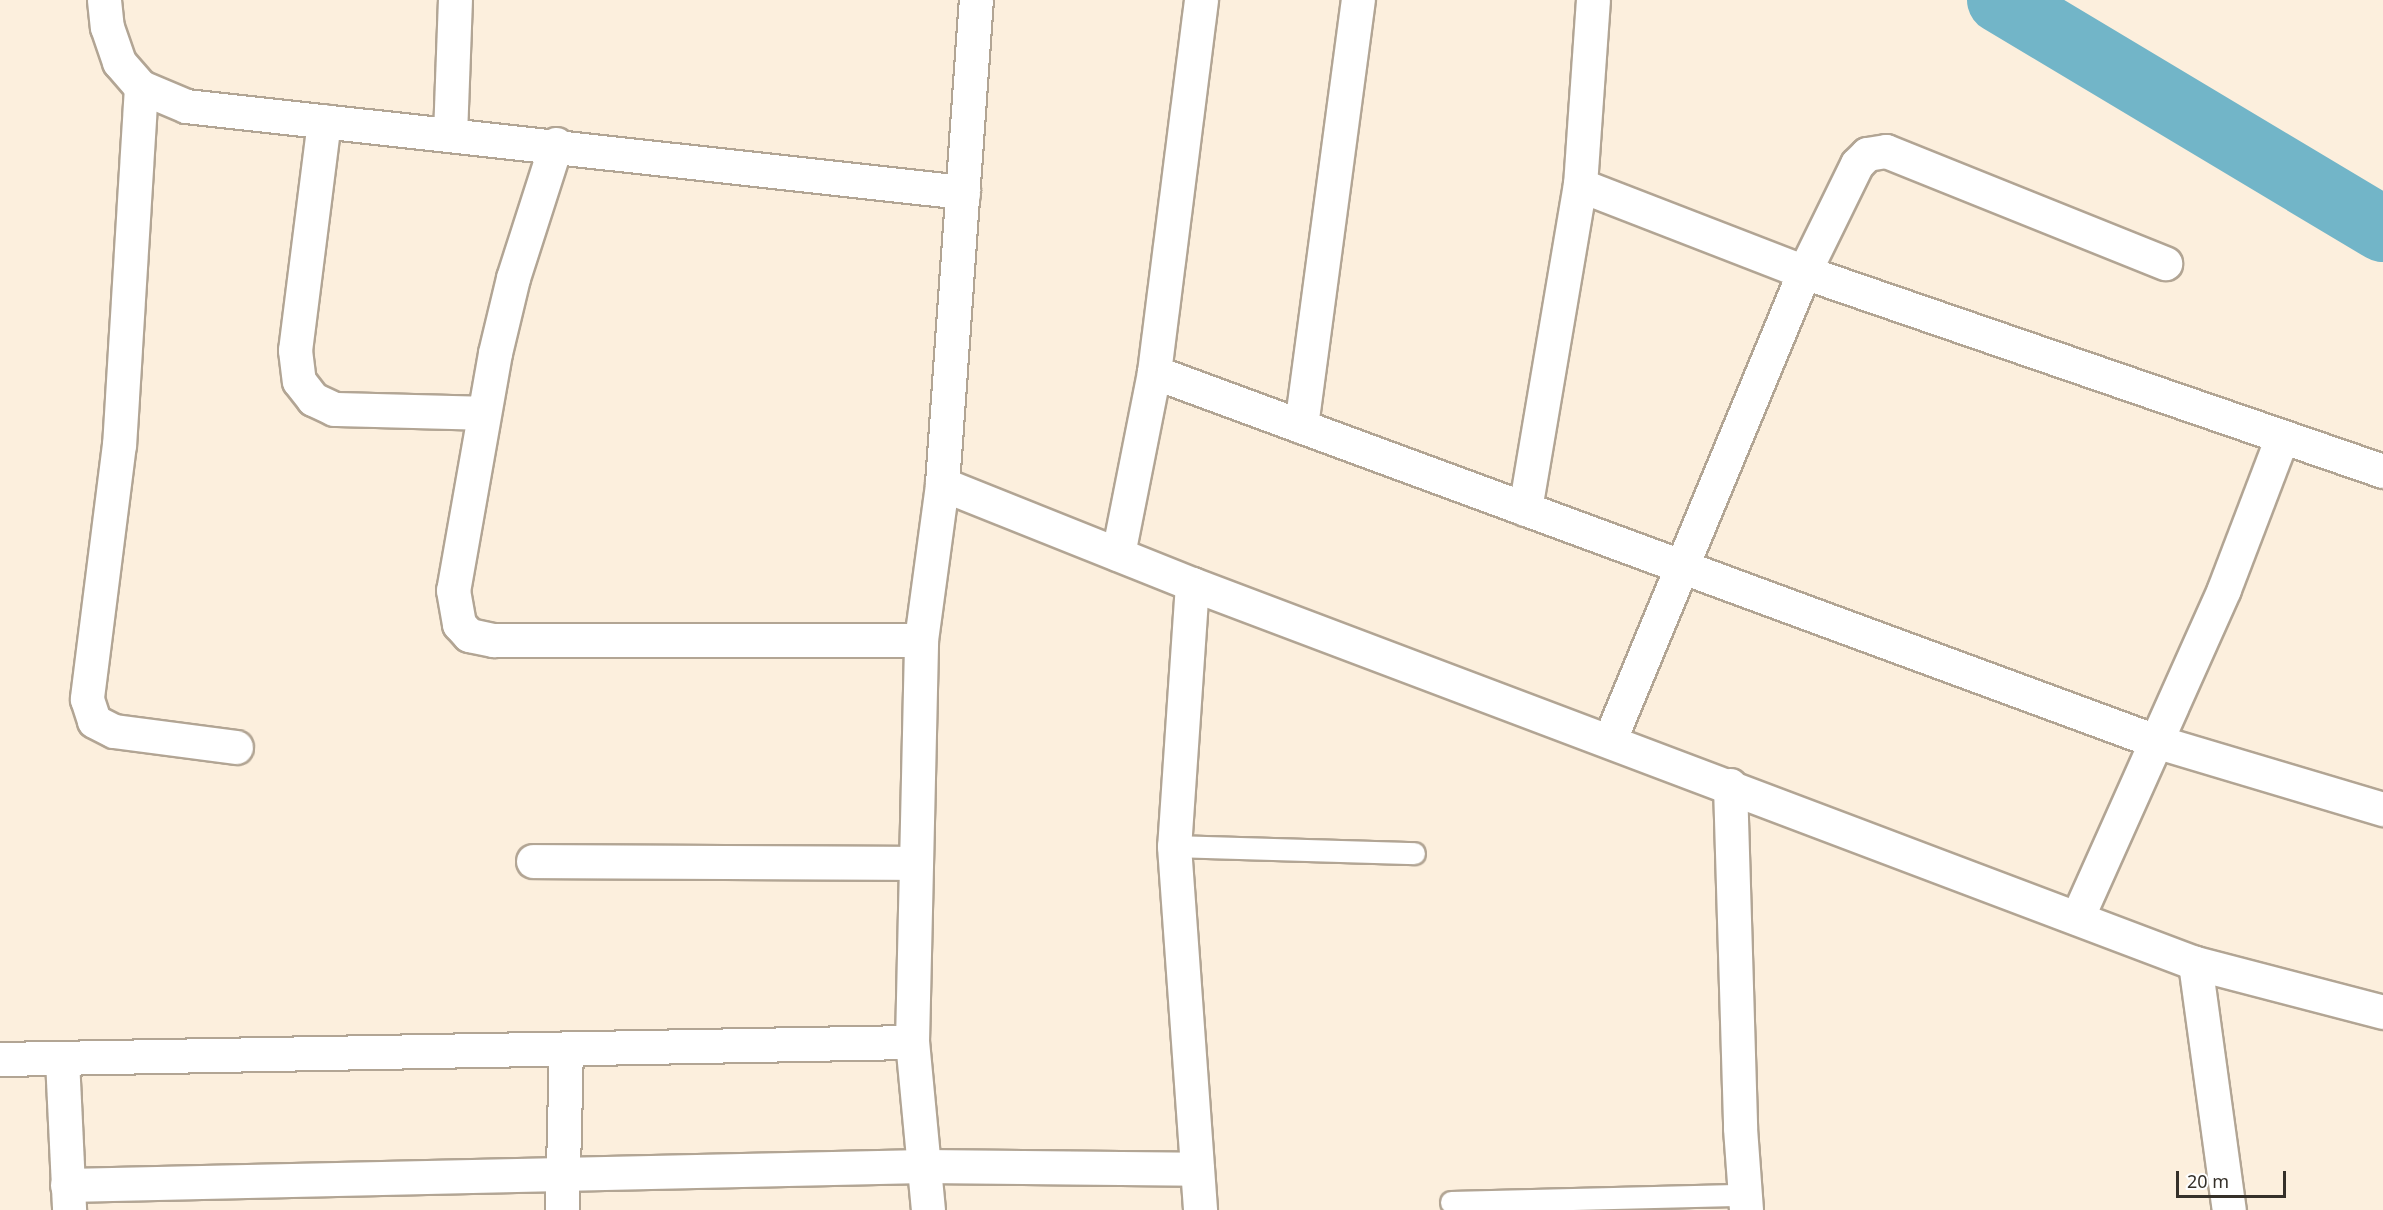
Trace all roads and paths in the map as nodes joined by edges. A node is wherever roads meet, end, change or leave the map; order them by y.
1 (104, 0) edge
2 (455, 0) edge
3 (976, 0) edge
4 (1201, 0) edge
5 (1358, 0) edge
6 (1593, 0) edge
7 (141, 87) junction
8 (324, 122) junction
9 (450, 135) junction
10 (556, 144) junction
11 (1580, 185) junction
12 (963, 192) junction
13 (2165, 263) dead end
14 (1804, 272) junction
15 (1154, 372) junction
16 (483, 413) junction
17 (1301, 426) junction
18 (2282, 437) junction
19 (2383, 471) edge
20 (942, 484) junction
21 (1525, 509) junction
22 (1118, 554) junction
23 (1679, 565) junction
24 (1192, 584) junction
25 (921, 640) junction
26 (1610, 739) junction
27 (2158, 742) junction
28 (236, 747) dead end
29 (1730, 785) junction
30 (2383, 809) edge
31 (1174, 846) junction
32 (1414, 853) dead end
33 (533, 861) dead end
34 (916, 863) junction
35 (2078, 918) junction
36 (2195, 963) junction
37 (2383, 1012) edge
38 (912, 1042) junction
39 (566, 1049) junction
40 (0, 1059) edge
41 (62, 1059) junction
42 (924, 1166) junction
43 (1197, 1169) junction
44 (562, 1174) junction
45 (68, 1197) edge
46 (1451, 1202) dead end
47 (1746, 1203) edge
48 (562, 1210) edge
49 (928, 1210) edge
50 (1200, 1210) edge
51 (2229, 1210) edge

1 - 7 street
2 - 9 street
3 - 12 street
4 - 15 street
5 - 17 street
6 - 11 street
7 - 8 street
7 - 28 street
8 - 9 street
8 - 16 street
9 - 10 street
10 - 12 street
10 - 16 street
11 - 14 street
11 - 21 street
12 - 20 street
13 - 14 street
14 - 18 street
14 - 23 street
15 - 17 street
15 - 22 street
16 - 25 street
17 - 21 street
18 - 19 street
18 - 27 street
20 - 22 street
20 - 25 street
21 - 23 street
22 - 24 street
23 - 26 street
23 - 27 street
24 - 26 street
24 - 31 street
25 - 34 street
26 - 29 street
27 - 30 street
27 - 35 street
29 - 35 street
29 - 47 street
31 - 32 lane
31 - 43 street
33 - 34 street
34 - 38 street
35 - 36 street
36 - 37 street
36 - 51 street
38 - 39 street
38 - 42 street
39 - 41 street
39 - 44 street
40 - 41 street
41 - 45 street
42 - 43 street
42 - 44 street
42 - 49 street
43 - 50 street
44 - 45 street
44 - 48 street
46 - 47 lane

